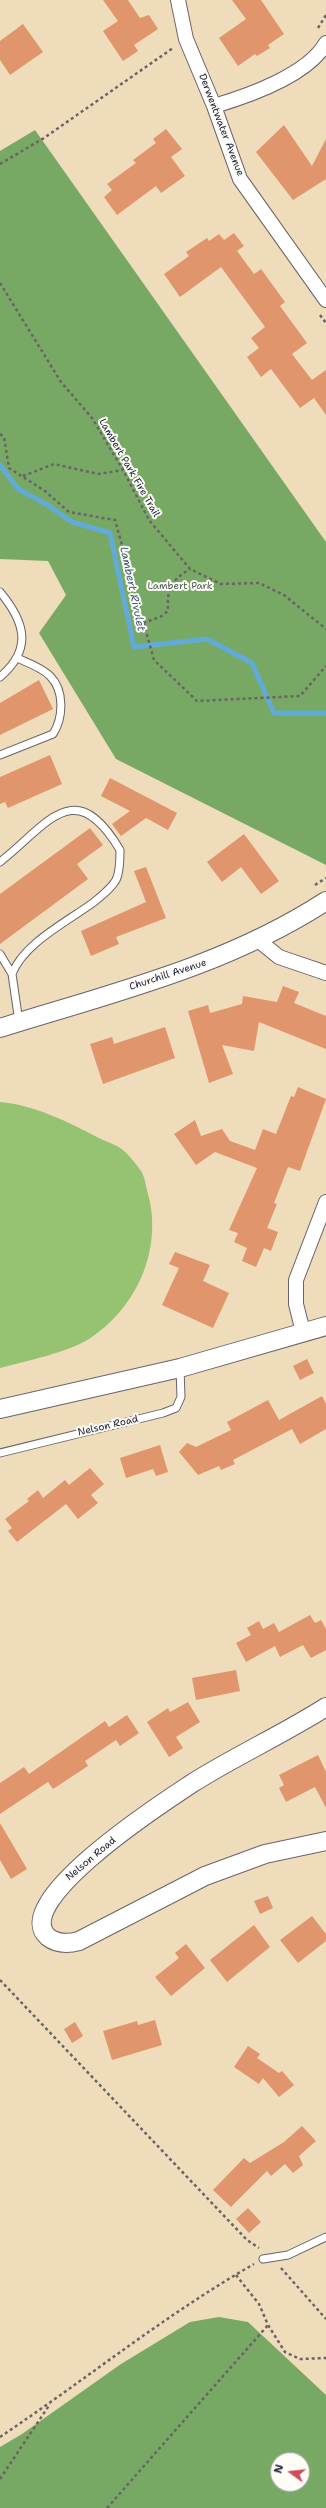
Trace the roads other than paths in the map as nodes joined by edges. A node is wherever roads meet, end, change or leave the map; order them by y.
1 (178, 0) edge
2 (326, 43) edge
3 (214, 106) junction
4 (326, 300) edge
5 (0, 592) edge
6 (17, 658) junction
7 (0, 677) edge
8 (0, 755) edge
9 (0, 862) edge
10 (326, 901) edge
11 (258, 940) junction
12 (0, 954) edge
13 (12, 974) junction
14 (326, 974) edge
15 (19, 1022) junction
16 (0, 1028) edge
17 (326, 1202) edge
18 (326, 1326) edge
19 (303, 1332) junction
20 (180, 1368) junction
21 (0, 1409) edge
22 (0, 1453) edge
23 (326, 1707) edge
24 (326, 1841) edge
25 (326, 2237) edge
26 (263, 2259) road end

1 - 3 street, Derwentwater Avenue
2 - 3 street
3 - 4 street, Derwentwater Avenue
5 - 6 lane
6 - 7 lane
6 - 8 lane
9 - 13 lane
10 - 11 street, Churchill Avenue
11 - 14 street
11 - 15 street, Churchill Avenue
12 - 13 lane
13 - 15 lane
15 - 16 street, Churchill Avenue
17 - 19 street
18 - 19 street
19 - 20 street
20 - 21 street
20 - 22 lane, Nelson Road
23 - 24 street, Nelson Road
25 - 26 lane

